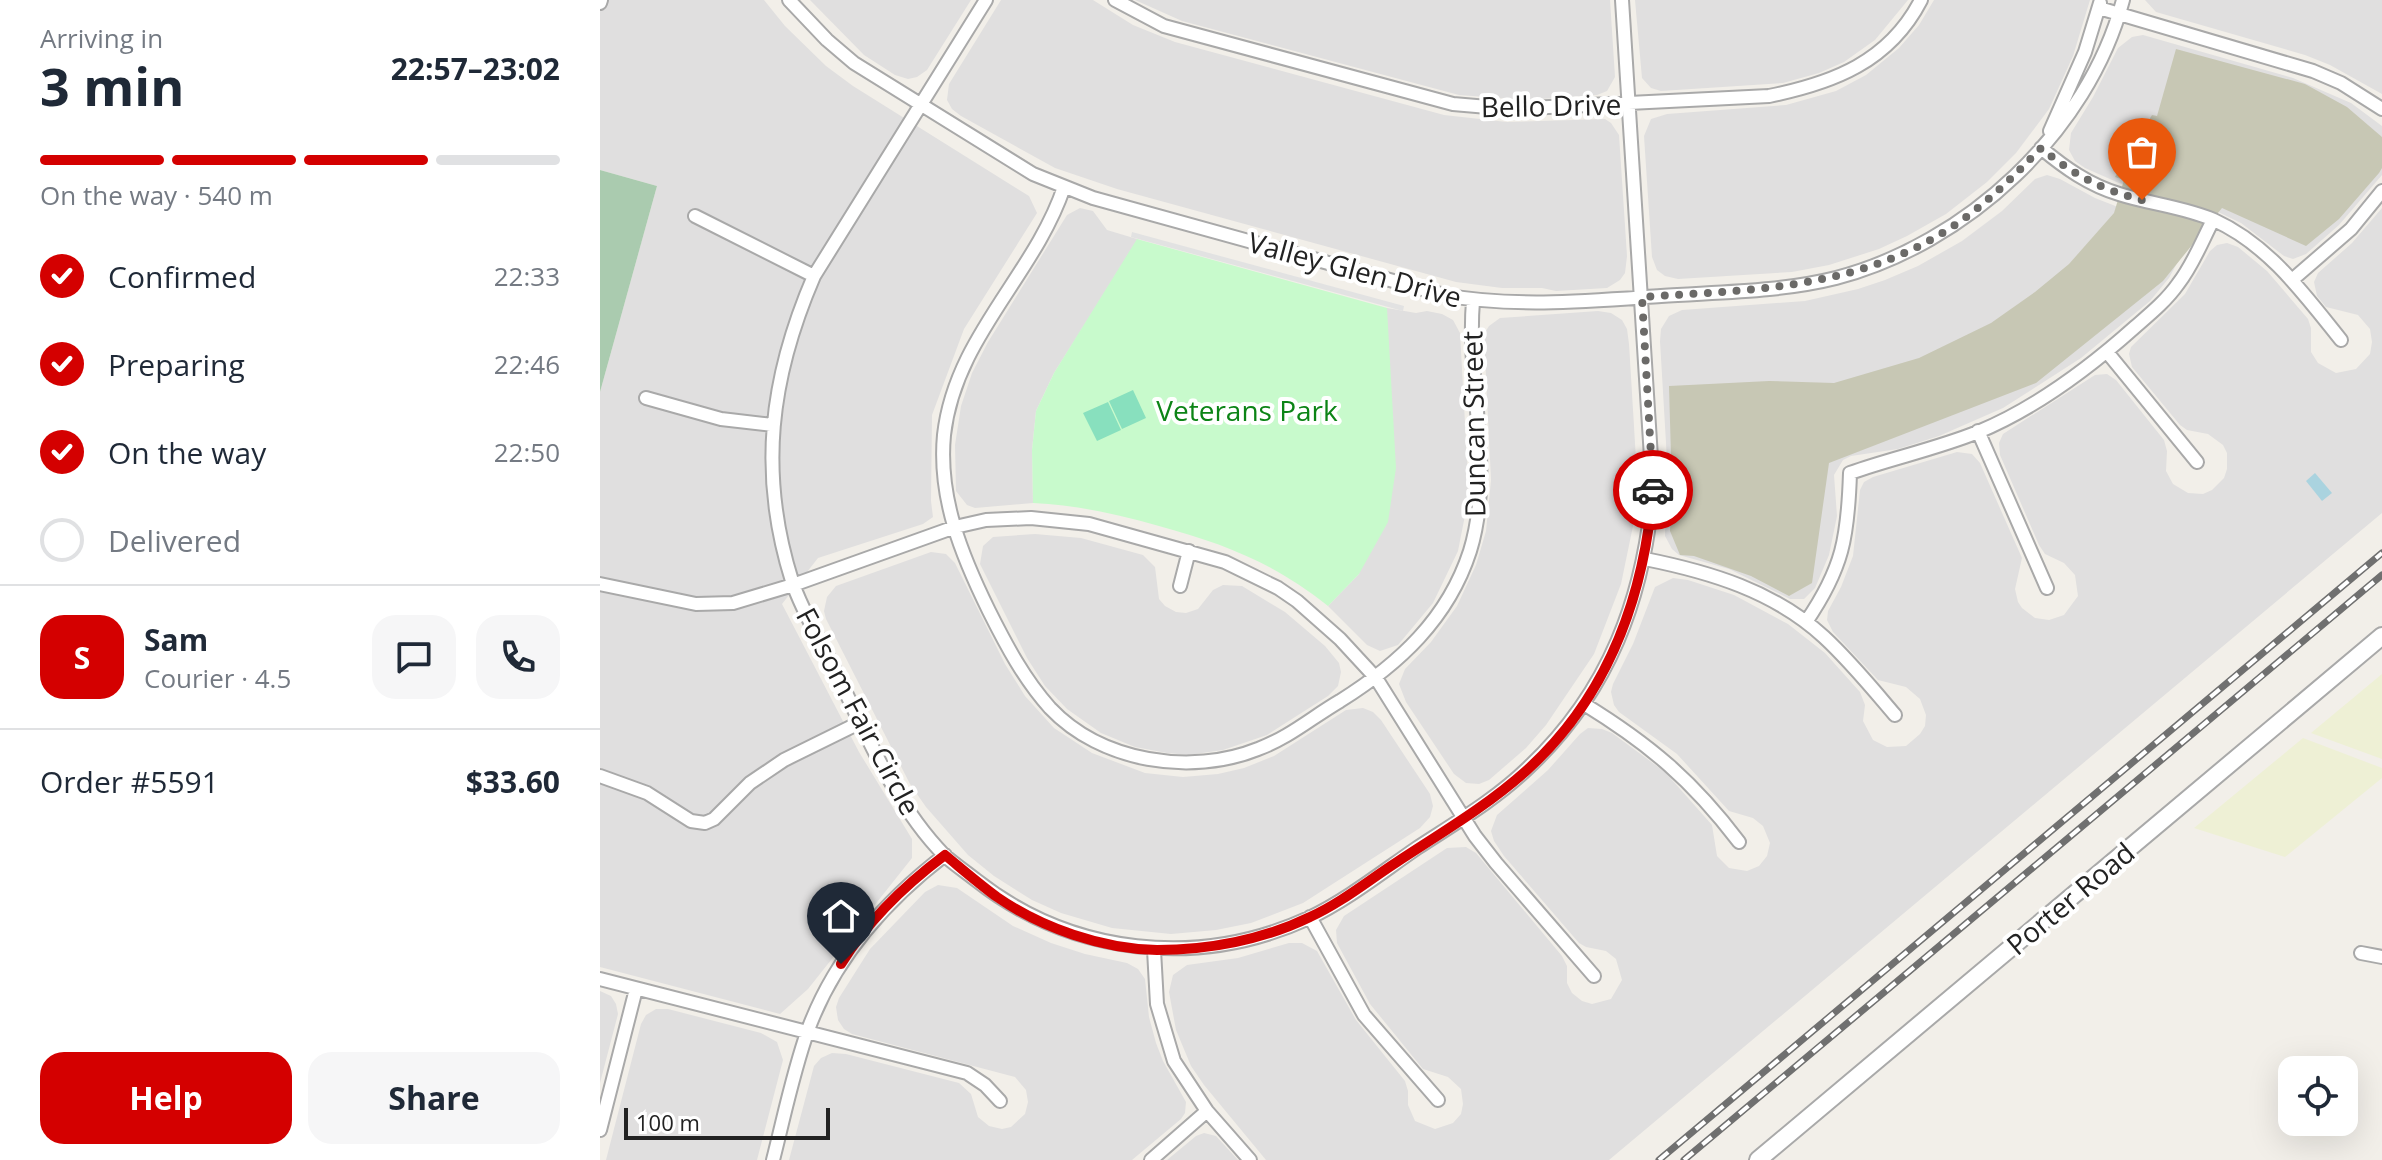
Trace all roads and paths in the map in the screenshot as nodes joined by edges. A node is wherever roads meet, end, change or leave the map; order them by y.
1 (789, 0) edge
2 (986, 0) edge
3 (1115, 0) edge
4 (1622, 0) edge
5 (1921, 0) edge
6 (2123, 0) edge
7 (2100, 4) edge
8 (2119, 14) junction
9 (920, 104) junction
10 (1630, 104) junction
11 (2382, 109) edge
12 (2041, 148) junction
13 (1064, 187) junction
14 (2382, 191) edge
15 (695, 216) dead end
16 (2213, 220) junction
17 (814, 276) junction
18 (2292, 280) junction
19 (1642, 297) junction
20 (1473, 301) junction
21 (2341, 340) dead end
22 (2107, 352) junction
23 (646, 398) dead end
24 (773, 425) junction
25 (1978, 431) junction
26 (2197, 462) dead end
27 (955, 527) junction
28 (1189, 551) junction
29 (1645, 559) junction
30 (600, 584) edge
31 (793, 585) junction
32 (1180, 586) dead end
33 (2047, 588) dead end
34 (1806, 622) junction
35 (2382, 636) edge
36 (1376, 678) junction
37 (1584, 704) junction
38 (1895, 715) dead end
39 (861, 722) junction
40 (600, 776) edge
41 (1465, 817) junction
42 (1739, 842) dead end
43 (945, 855) junction
44 (1310, 917) junction
45 (1154, 950) junction
46 (2361, 953) dead end
47 (2382, 957) edge
48 (1594, 976) dead end
49 (600, 979) edge
50 (636, 989) junction
51 (807, 1031) junction
52 (1438, 1100) dead end
53 (1000, 1101) dead end
54 (1207, 1111) junction
55 (600, 1130) edge
56 (773, 1160) edge
57 (1151, 1160) edge
58 (1250, 1160) edge
59 (1758, 1160) edge

1 - 9 street, Valley Glen Drive
2 - 9 street, Folsom Fair Circle
3 - 10 street, Bello Drive
4 - 10 street, Folsom Fair Circle
5 - 10 street, Bello Drive
6 - 8 street, Valley Glen Drive
7 - 8 street
7 - 12 street, Valley Glen Drive
8 - 11 street
8 - 12 street, Valley Glen Drive
9 - 13 street, Valley Glen Drive
9 - 17 street, Folsom Fair Circle
10 - 19 street, Folsom Fair Circle
12 - 16 street
12 - 19 street, Valley Glen Drive
13 - 20 street, Valley Glen Drive
13 - 27 street, Duncan Street
14 - 18 street
15 - 17 street
16 - 18 street
16 - 22 street
17 - 24 street, Folsom Fair Circle
18 - 21 street
19 - 20 street, Valley Glen Drive
19 - 29 street, Folsom Fair Circle
20 - 36 street, Duncan Street
22 - 25 street
22 - 26 street
23 - 24 street
24 - 31 street, Folsom Fair Circle
25 - 33 street
25 - 34 street
27 - 28 street
27 - 31 street
27 - 36 street, Duncan Street
28 - 32 street
28 - 36 street
29 - 34 street
29 - 37 street, Folsom Fair Circle
30 - 31 street
31 - 39 street, Folsom Fair Circle
34 - 38 street
35 - 59 street, Porter Road
36 - 41 street
37 - 41 street, Folsom Fair Circle
37 - 42 street
39 - 40 street
39 - 43 street, Folsom Fair Circle
41 - 44 street, Folsom Fair Circle
41 - 48 street
43 - 45 street, Folsom Fair Circle
43 - 51 street
44 - 45 street, Folsom Fair Circle
44 - 52 street
45 - 54 street
46 - 47 street
49 - 50 street
50 - 51 street
50 - 55 street
51 - 53 street
51 - 56 street
54 - 57 street
54 - 58 street

